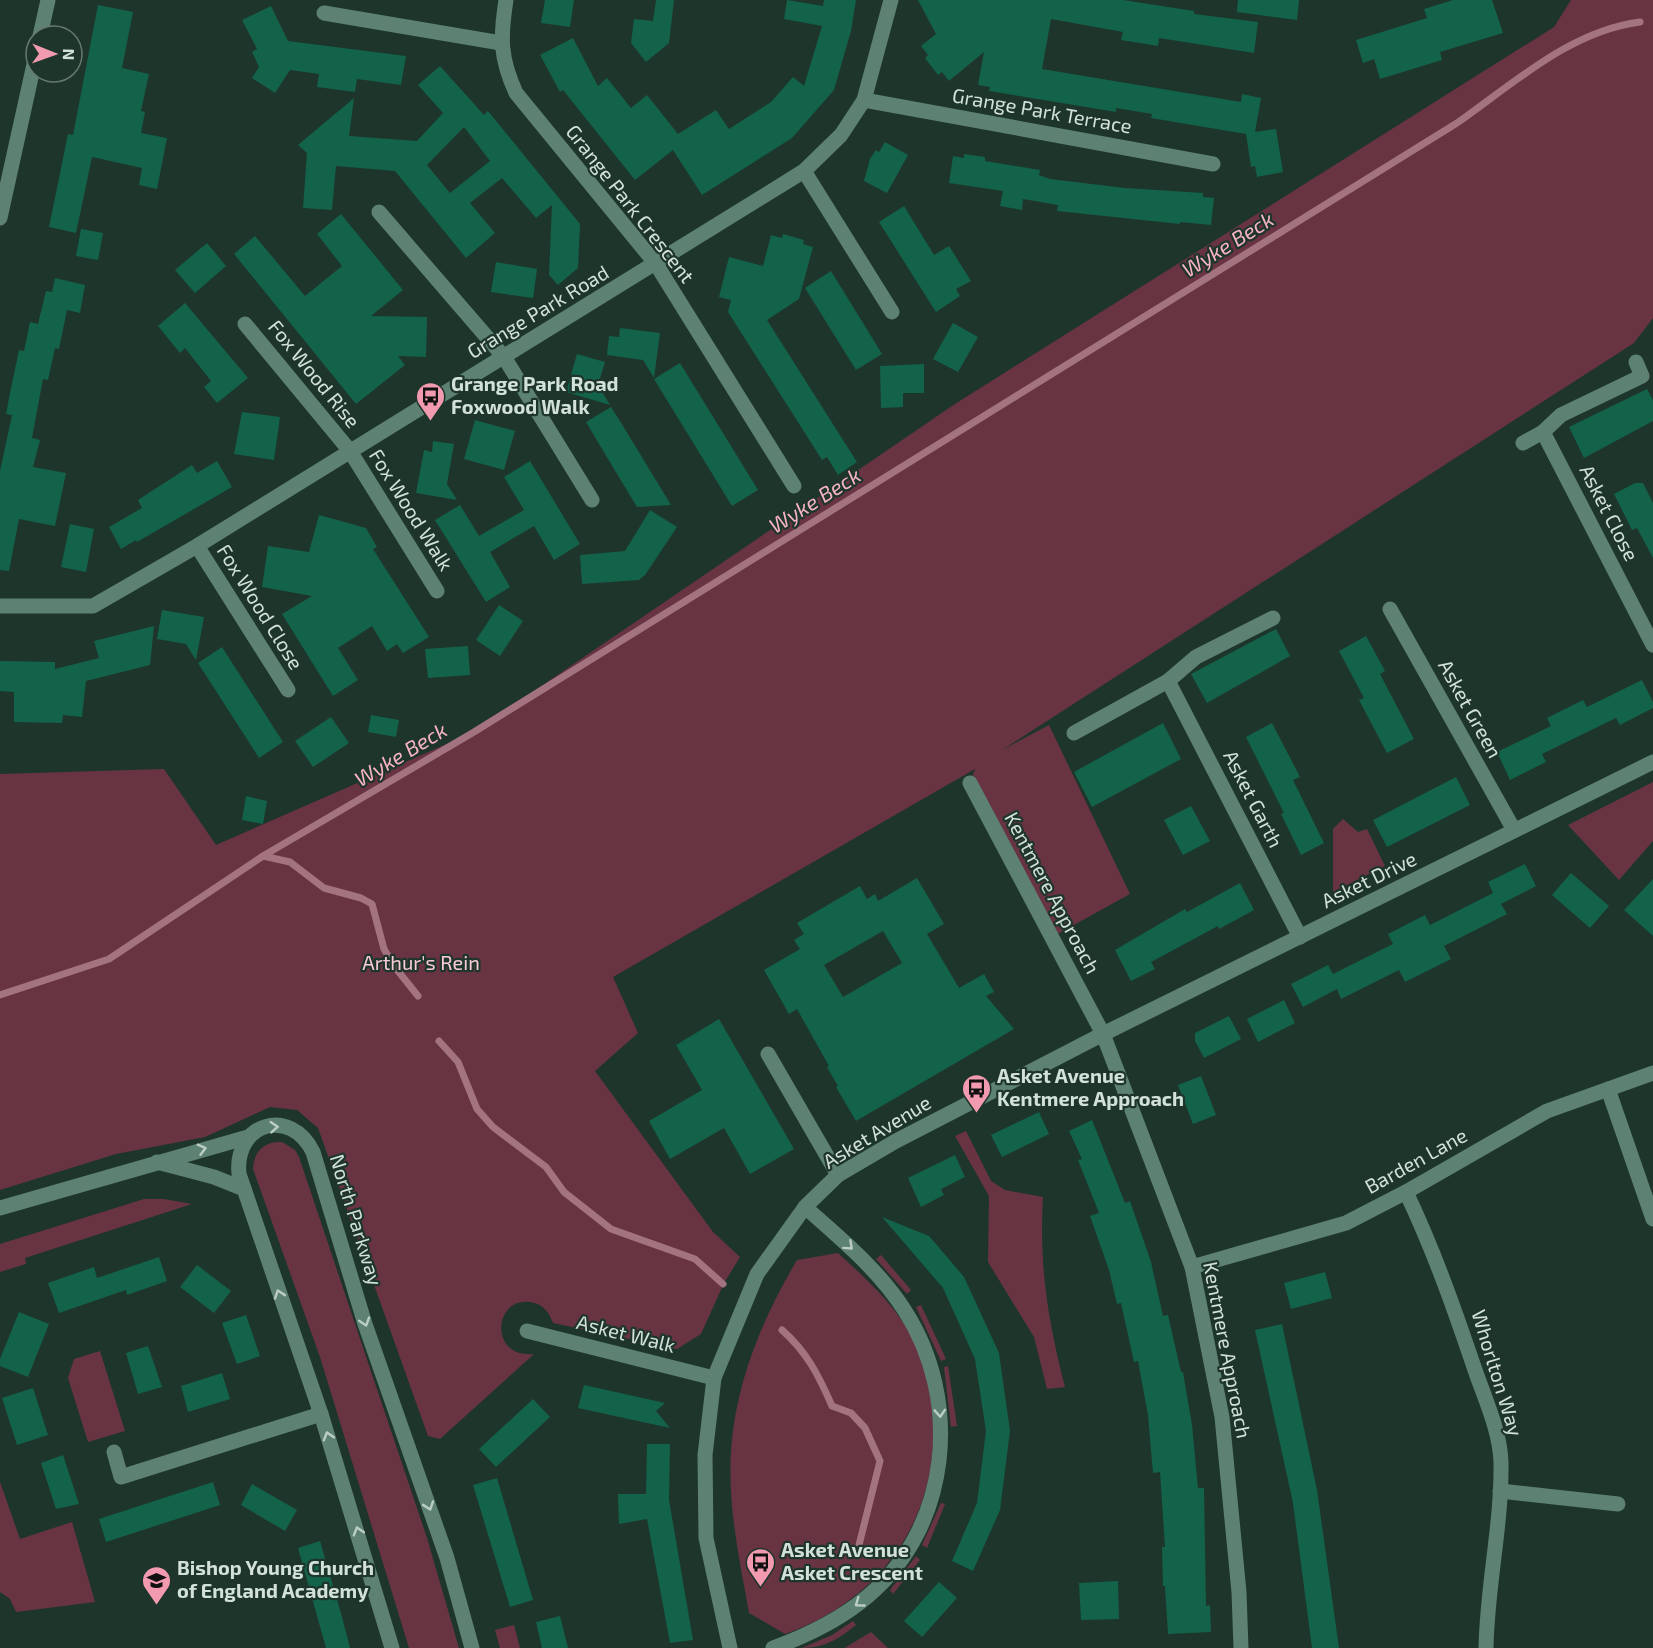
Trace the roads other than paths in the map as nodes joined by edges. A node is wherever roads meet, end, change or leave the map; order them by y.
1 (48, 0) edge
2 (506, 0) edge
3 (891, 0) edge
4 (324, 13) dead end
5 (43, 24) edge
6 (501, 43) junction
7 (30, 84) edge
8 (864, 100) junction
9 (1213, 164) dead end
10 (804, 171) junction
11 (379, 212) dead end
12 (0, 218) edge
13 (656, 264) junction
14 (892, 312) dead end
15 (245, 324) dead end
16 (504, 357) junction
17 (1636, 362) dead end
18 (1543, 432) junction
19 (1523, 443) dead end
20 (350, 451) junction
21 (794, 486) dead end
22 (592, 501) dead end
23 (197, 546) junction
24 (437, 591) dead end
25 (0, 606) edge
26 (1390, 609) dead end
27 (1273, 618) dead end
28 (1653, 645) edge
29 (1168, 681) junction
30 (288, 690) dead end
31 (1074, 734) dead end
32 (1653, 762) edge
33 (970, 783) dead end
34 (1514, 830) junction
35 (1300, 937) junction
36 (1102, 1034) junction
37 (768, 1054) dead end
38 (1653, 1072) edge
39 (1608, 1089) junction
40 (248, 1137) junction
41 (157, 1162) junction
42 (838, 1175) junction
43 (244, 1189) junction
44 (1406, 1192) junction
45 (805, 1207) junction
46 (0, 1208) edge
47 (1653, 1216) edge
48 (1192, 1267) junction
49 (527, 1331) dead end
50 (714, 1378) junction
51 (321, 1414) junction
52 (114, 1452) dead end
53 (1500, 1491) junction
54 (1618, 1504) dead end
55 (392, 1648) edge
56 (472, 1648) edge
57 (730, 1648) edge
58 (773, 1648) edge
59 (1240, 1648) edge
60 (1486, 1648) edge

1 - 5 street
2 - 6 street, Grange Park Crescent
3 - 8 street, Grange Park Road
4 - 6 street
6 - 13 street, Grange Park Crescent
7 - 12 street
8 - 9 street, Grange Park Terrace
8 - 10 street, Grange Park Road
10 - 13 street, Grange Park Road
10 - 14 street
11 - 16 street
13 - 16 street, Grange Park Road
13 - 21 street, Grange Park Crescent
15 - 20 street, Fox Wood Rise
16 - 20 street, Grange Park Road
16 - 22 street
17 - 18 street
18 - 19 street
18 - 28 street, Asket Close
20 - 23 street, Grange Park Road
20 - 24 street, Fox Wood Walk
23 - 25 street, Grange Park Road
23 - 30 street, Fox Wood Close
26 - 34 street, Asket Green
27 - 29 street
29 - 31 street
29 - 35 street, Asket Garth
32 - 34 street, Asket Drive
33 - 36 street, Kentmere Approach
34 - 35 street, Asket Drive
35 - 36 street, Asket Drive
36 - 42 street, Asket Avenue
36 - 48 street, Kentmere Approach
37 - 42 street
38 - 39 street, Barden Lane
39 - 44 street, Barden Lane
39 - 47 street
41 -> 40 street, North Parkway
40 - 43 street
40 -> 56 street, North Parkway
41 - 43 street
41 - 46 street, North Parkway
42 - 45 street, Asket Avenue
51 -> 43 street
44 - 48 street, Barden Lane
44 - 53 street, Whorlton Way
45 - 50 street, Asket Avenue
45 -> 58 street
48 - 59 street, Kentmere Approach
49 - 50 street, Asket Walk
50 - 57 street, Asket Avenue
51 - 52 street
55 -> 51 street
53 - 54 street
53 - 60 street, Whorlton Way

